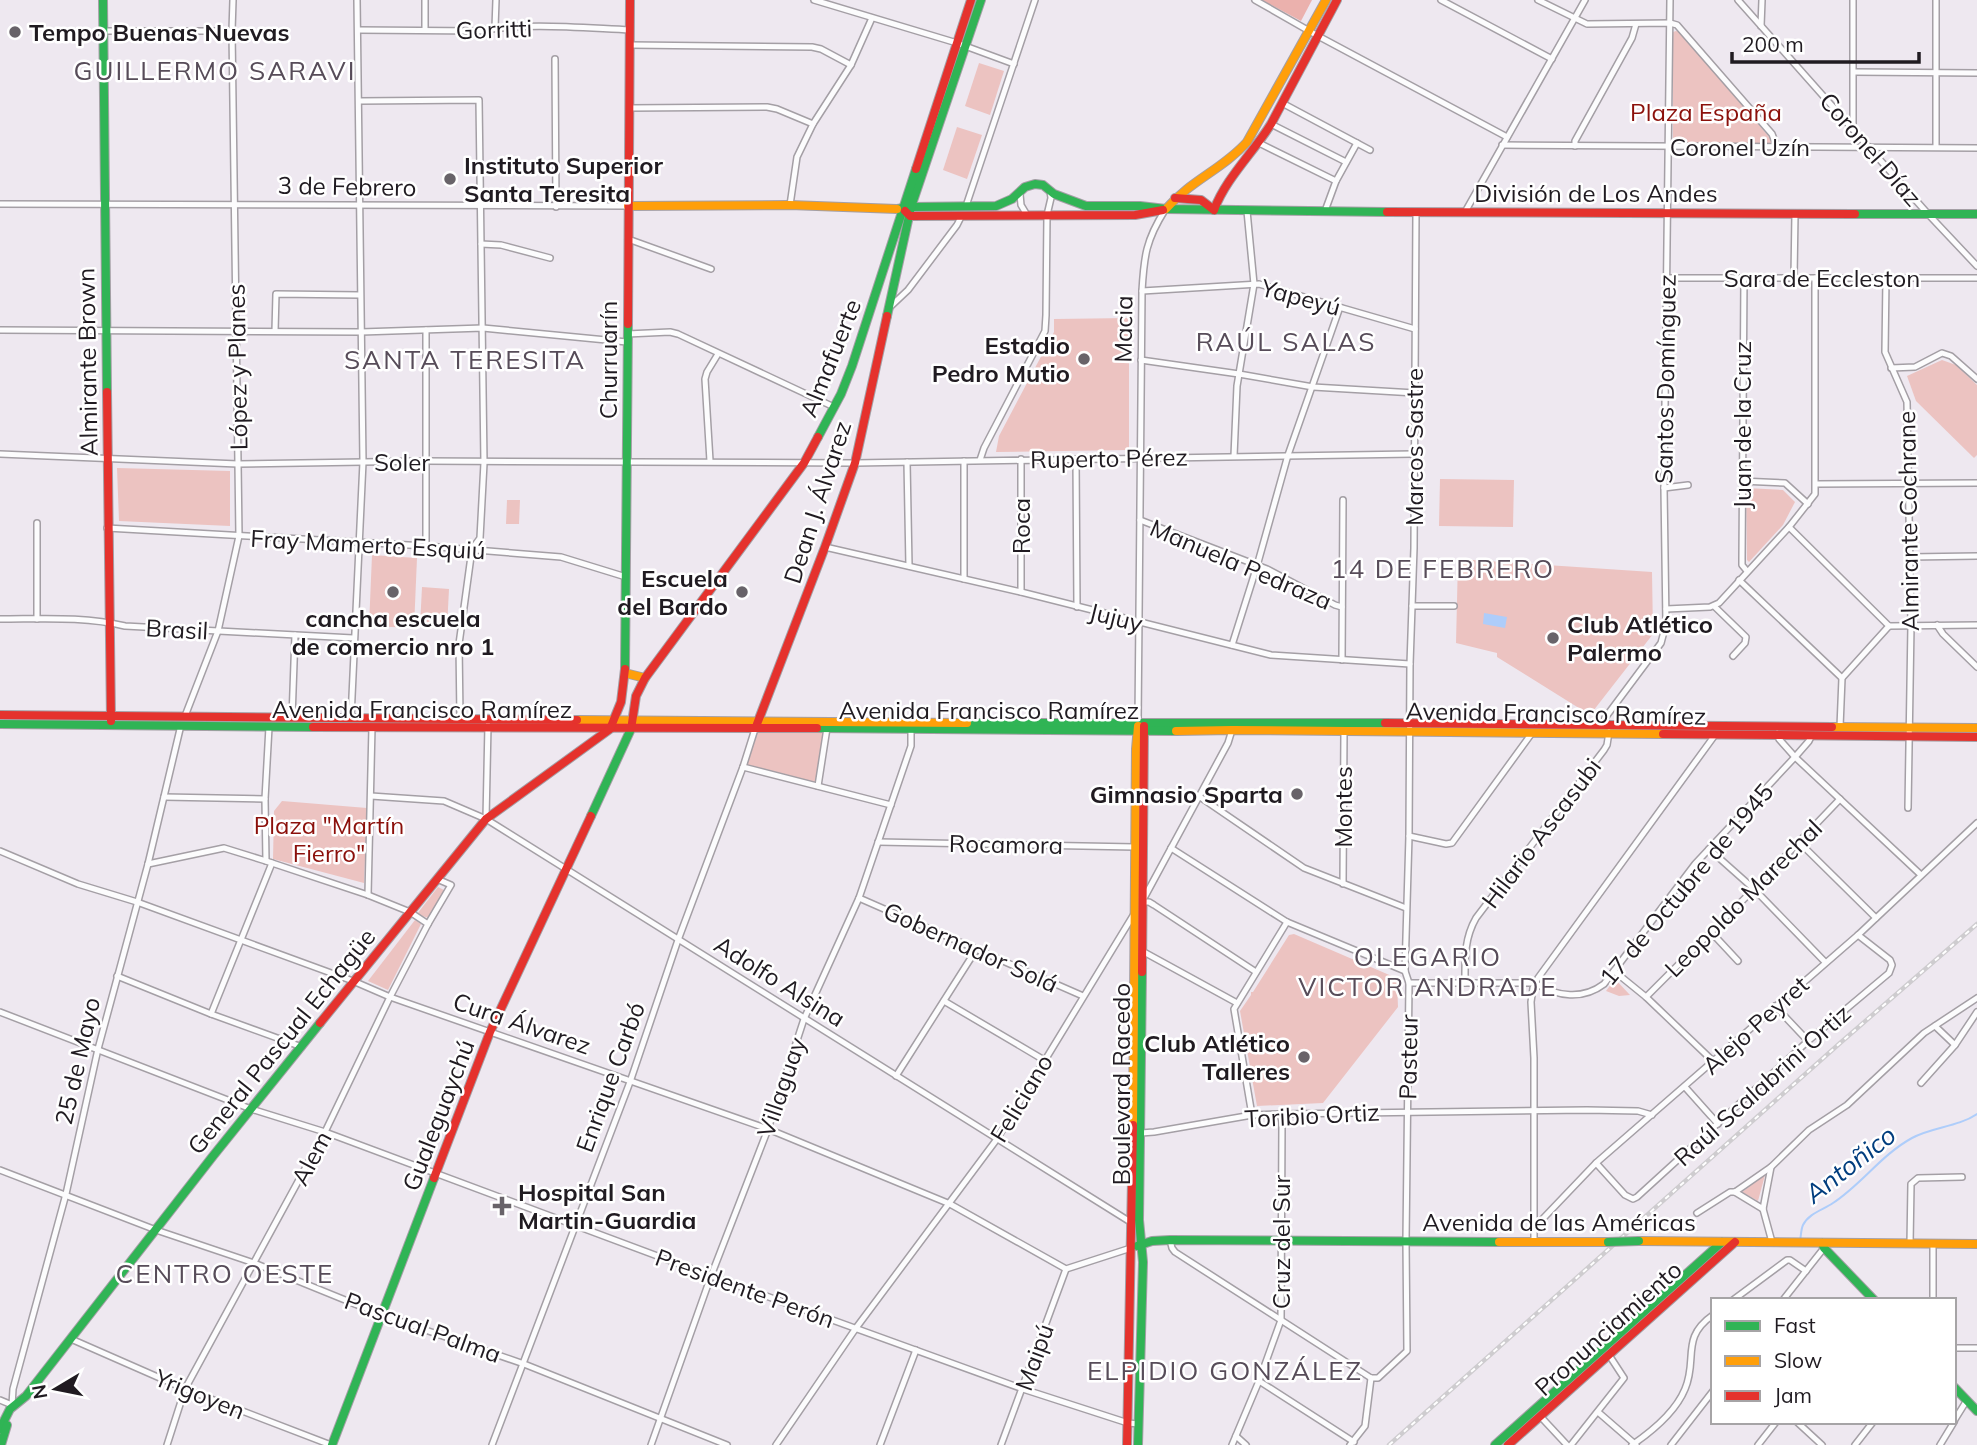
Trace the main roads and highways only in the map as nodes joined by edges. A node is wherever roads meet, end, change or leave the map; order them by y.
1 (103, 0) edge
2 (630, 0) edge
3 (971, 0) edge
4 (981, 0) edge
5 (1326, 0) edge
6 (1337, 0) edge
7 (961, 45) junction
8 (1175, 198) junction
9 (628, 206) junction
10 (1166, 209) junction
11 (1214, 210) junction
12 (908, 211) junction
13 (963, 212) junction
14 (1977, 214) edge
15 (625, 673) junction
16 (645, 678) junction
17 (0, 715) edge
18 (111, 719) junction
19 (617, 719) junction
20 (269, 723) junction
21 (488, 723) junction
22 (0, 724) edge
23 (632, 724) junction
24 (757, 725) junction
25 (1141, 727) junction
26 (1410, 727) junction
27 (1977, 728) edge
28 (610, 730) junction
29 (1777, 732) junction
30 (1812, 732) junction
31 (1910, 732) junction
32 (1977, 737) edge
33 (1132, 1223) junction
34 (1140, 1229) junction
35 (1152, 1241) junction
36 (1700, 1242) junction
37 (1722, 1242) junction
38 (1735, 1242) junction
39 (1977, 1244) edge
40 (1142, 1245) junction
41 (1823, 1245) junction
42 (1131, 1248) junction
43 (1700, 1263) junction
44 (1872, 1298) edge
45 (1956, 1389) edge
46 (12, 1405) junction
47 (1977, 1411) edge
48 (0, 1429) edge
49 (1, 1445) edge
50 (332, 1445) edge
51 (1127, 1445) edge
52 (1138, 1445) edge
53 (1495, 1445) edge
54 (1508, 1445) edge

1 - 18 main road, Almirante Brown
2 - 9 main road, Churruarín
3 - 7 main road, Almafuerte
4 - 7 main road, Almafuerte
5 - 8 main road, Macia
6 - 11 main road
7 - 12 main road, Almafuerte
8 - 10 main road, Macia
8 - 11 main road, División de Los Andes
9 - 12 main road, 3 de Febrero
9 - 15 main road, Churruarín
10 - 11 main road, División de Los Andes
10 - 13 main road, División de Los Andes
10 - 13 main road, División de Los Andes
11 - 14 main road, División de Los Andes
12 - 13 main road, División de Los Andes
12 - 16 main road, Almafuerte
12 - 24 main road, Dean J. Álvarez
15 - 16 main road
15 - 19 main road, Churruarín
16 - 23 main road, Almafuerte
17 - 18 main road, Avenida Francisco Ramírez
18 - 20 main road, Avenida Francisco Ramírez
18 - 22 main road, Avenida Francisco Ramírez
19 - 21 main road, Avenida Francisco Ramírez
19 - 23 main road, Avenida Francisco Ramírez
19 - 28 main road
20 - 21 main road, Avenida Francisco Ramírez
20 - 21 main road, Avenida Francisco Ramírez
21 - 28 main road, Avenida Francisco Ramírez
23 - 24 main road, Avenida Francisco Ramírez
23 - 28 main road, Avenida Francisco Ramírez
23 - 50 main road, Gualeguaychú
24 - 25 main road, Avenida Francisco Ramírez
24 - 25 main road, Avenida Francisco Ramírez
25 - 26 main road, Avenida Francisco Ramírez
25 - 26 main road, Avenida Francisco Ramírez
25 - 33 main road, Boulevard Racedo
25 - 34 main road, Boulevard Racedo
26 - 29 main road, Avenida Francisco Ramírez
26 - 29 main road, Avenida Francisco Ramírez
27 - 31 main road, Avenida Francisco Ramírez
28 - 46 main road, General Pascual Echagüe
29 - 30 main road, Avenida Francisco Ramírez
30 - 31 main road, Avenida Francisco Ramírez
30 - 31 main road, Avenida Francisco Ramírez
31 - 32 main road, Avenida Francisco Ramírez
33 - 34 main road, Adolfo Alsina
33 - 42 main road, Boulevard Racedo
34 - 35 main road, Adolfo Alsina
34 - 40 main road, Boulevard Racedo
35 - 36 main road, Avenida de las Américas, bridge
35 - 40 main road, Avenida de las Américas
36 - 37 main road, Avenida de las Américas
36 - 43 main road
37 - 38 main road, Avenida de las Américas
37 - 43 main road, Pronunciamiento
38 - 41 main road, Avenida de las Américas
38 - 54 main road, Pronunciamiento
39 - 41 main road, Avenida de las Américas
40 - 42 main road
40 - 52 main road, Boulevard Racedo
41 - 44 main road
42 - 51 main road, Boulevard Racedo
43 - 53 main road, Pronunciamiento
45 - 47 main road
46 - 48 main road, 25 de Mayo
46 - 49 main road, 25 de Mayo

